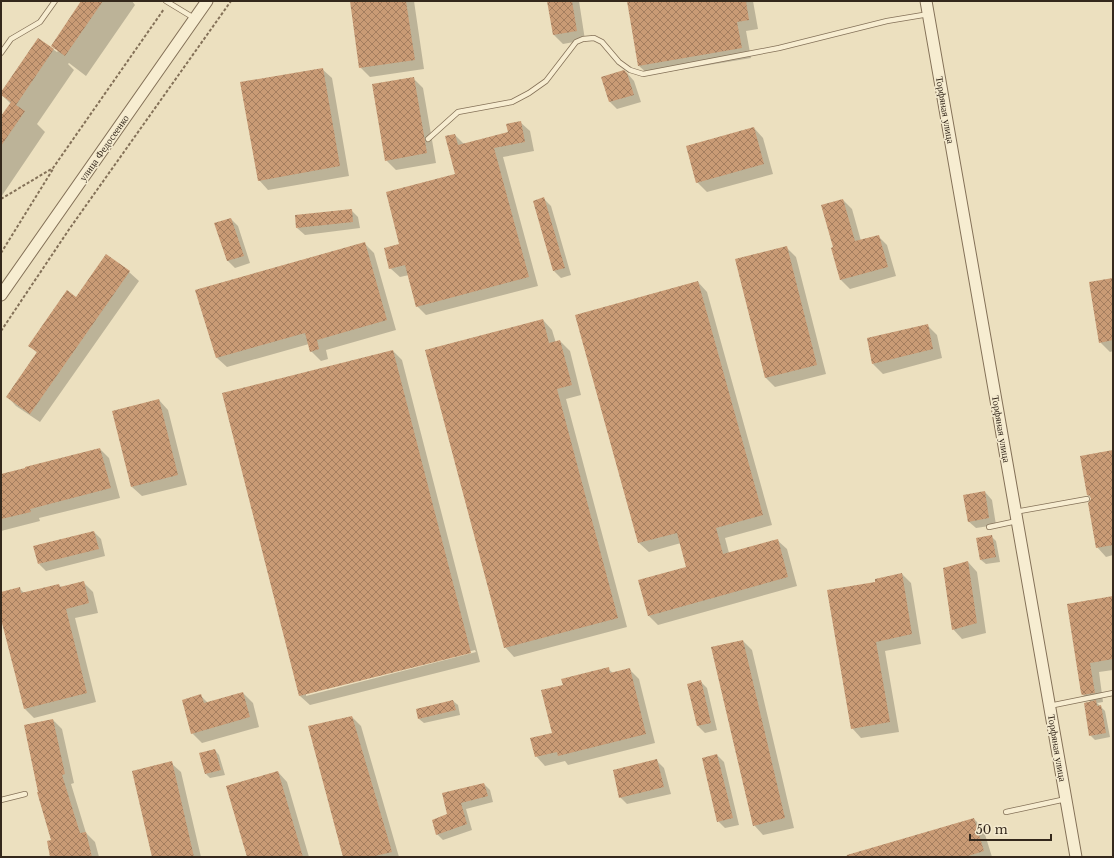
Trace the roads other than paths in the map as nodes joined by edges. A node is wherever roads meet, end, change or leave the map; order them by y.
1 (55, 1) edge
2 (207, 1) edge
3 (926, 1) edge
4 (168, 2) edge
5 (929, 14) junction
6 (195, 19) junction
7 (1, 53) edge
8 (428, 139) dead end
9 (1, 295) edge
10 (1087, 499) dead end
11 (1016, 516) junction
12 (989, 527) dead end
13 (1113, 693) edge
14 (1049, 706) junction
15 (25, 794) dead end
16 (1066, 799) junction
17 (1, 800) edge
18 (1006, 812) dead end
19 (1076, 857) edge

1 - 7 lane
2 - 6 street, улица Федосеенко
3 - 5 street, Торфяная улица
4 - 6 lane
5 - 8 lane
5 - 11 street, Торфяная улица
6 - 9 street, улица Федосеенко
10 - 11 lane
11 - 12 lane
11 - 14 street, Торфяная улица
13 - 14 lane
14 - 16 street, Торфяная улица
15 - 17 lane
16 - 18 lane
16 - 19 street, Торфяная улица

